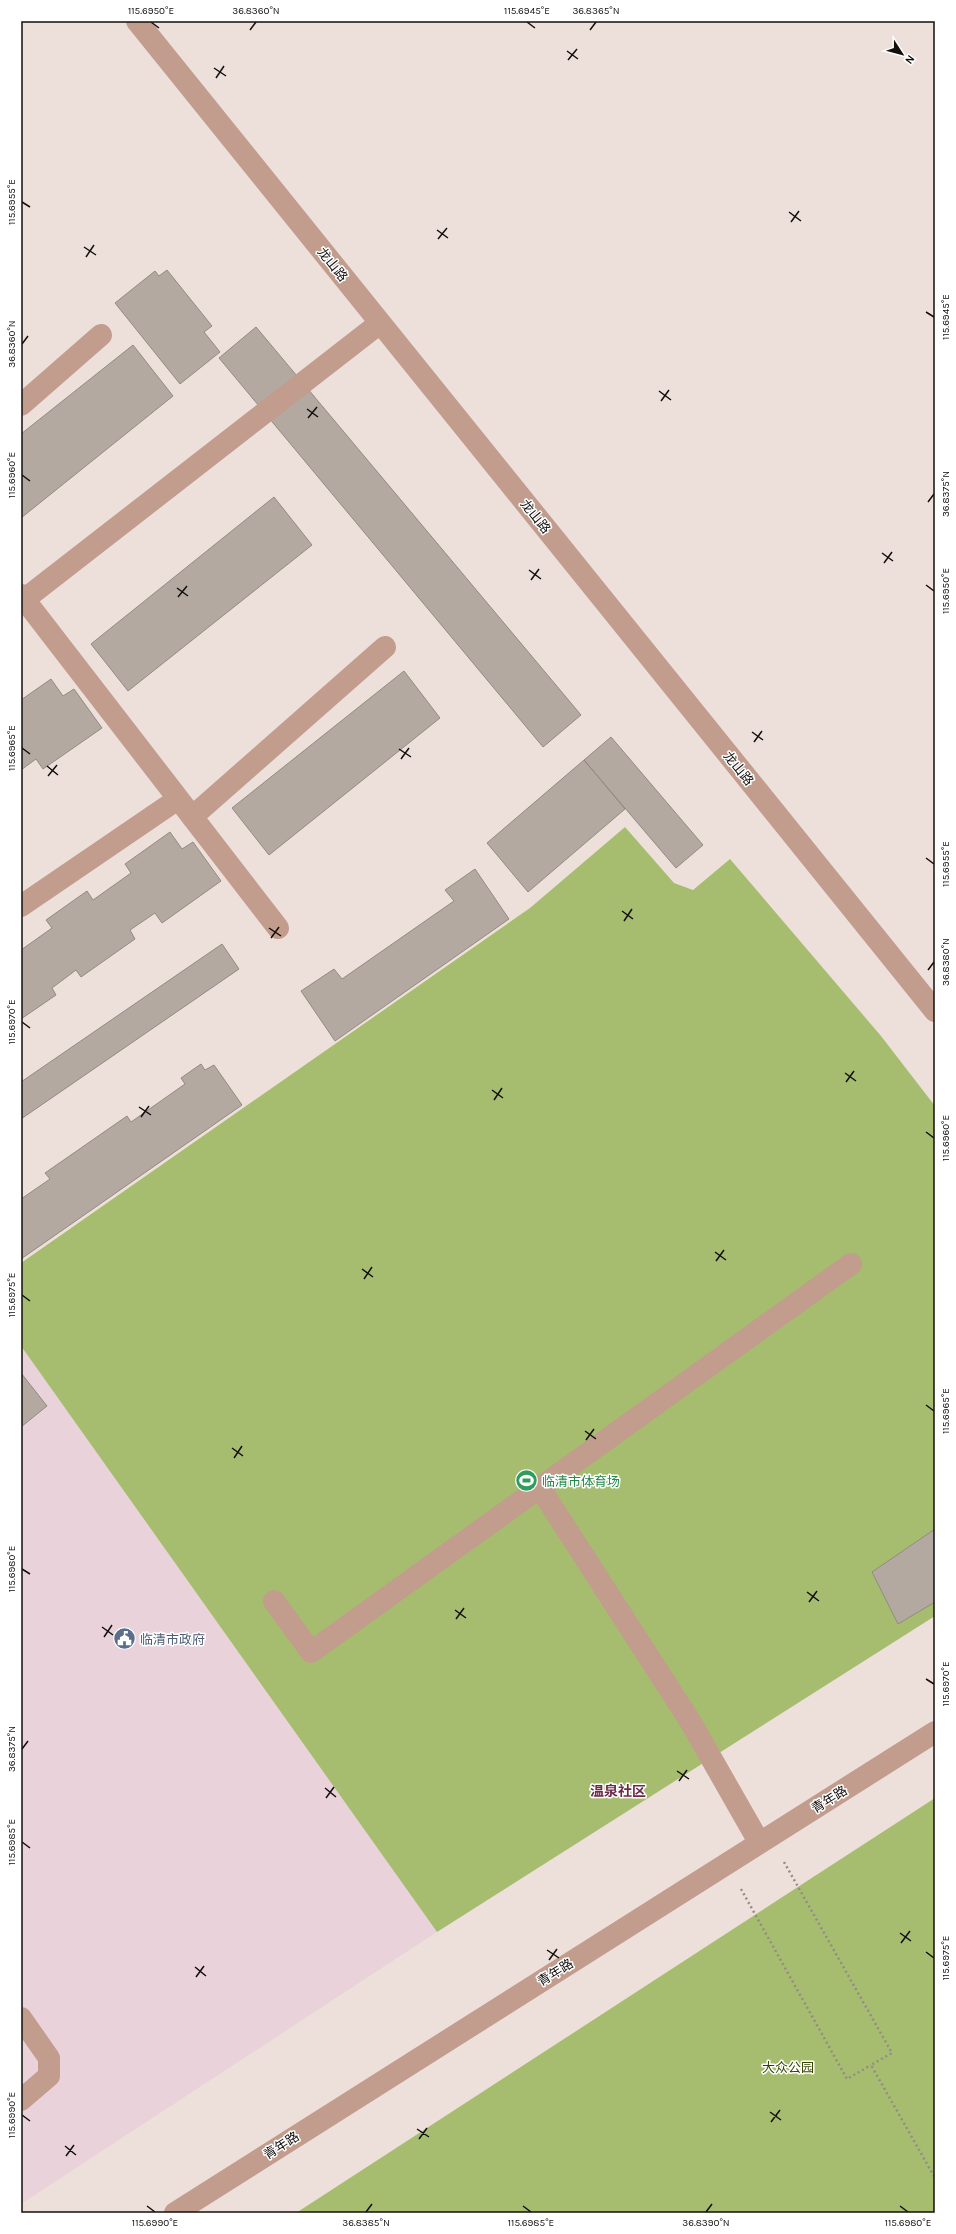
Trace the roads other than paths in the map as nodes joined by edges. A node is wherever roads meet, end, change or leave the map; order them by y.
1 (137, 21) edge
2 (380, 323) junction
3 (101, 335) dead end
4 (21, 405) edge
5 (22, 599) edge
6 (385, 647) dead end
7 (178, 799) junction
8 (192, 817) junction
9 (21, 906) edge
10 (278, 928) dead end
11 (935, 1011) edge
12 (851, 1264) dead end
13 (540, 1488) junction
14 (274, 1601) dead end
15 (935, 1732) edge
16 (764, 1839) junction
17 (21, 2018) edge
18 (21, 2100) edge
19 (175, 2213) edge

1 - 2 street, 龙山路
2 - 5 street
2 - 11 street, 龙山路
3 - 4 street
5 - 7 street
6 - 8 street
7 - 8 street
7 - 9 street
8 - 10 street
12 - 13 street
13 - 14 street
13 - 16 street
15 - 16 street, 青年路
16 - 19 street, 青年路
17 - 18 street

